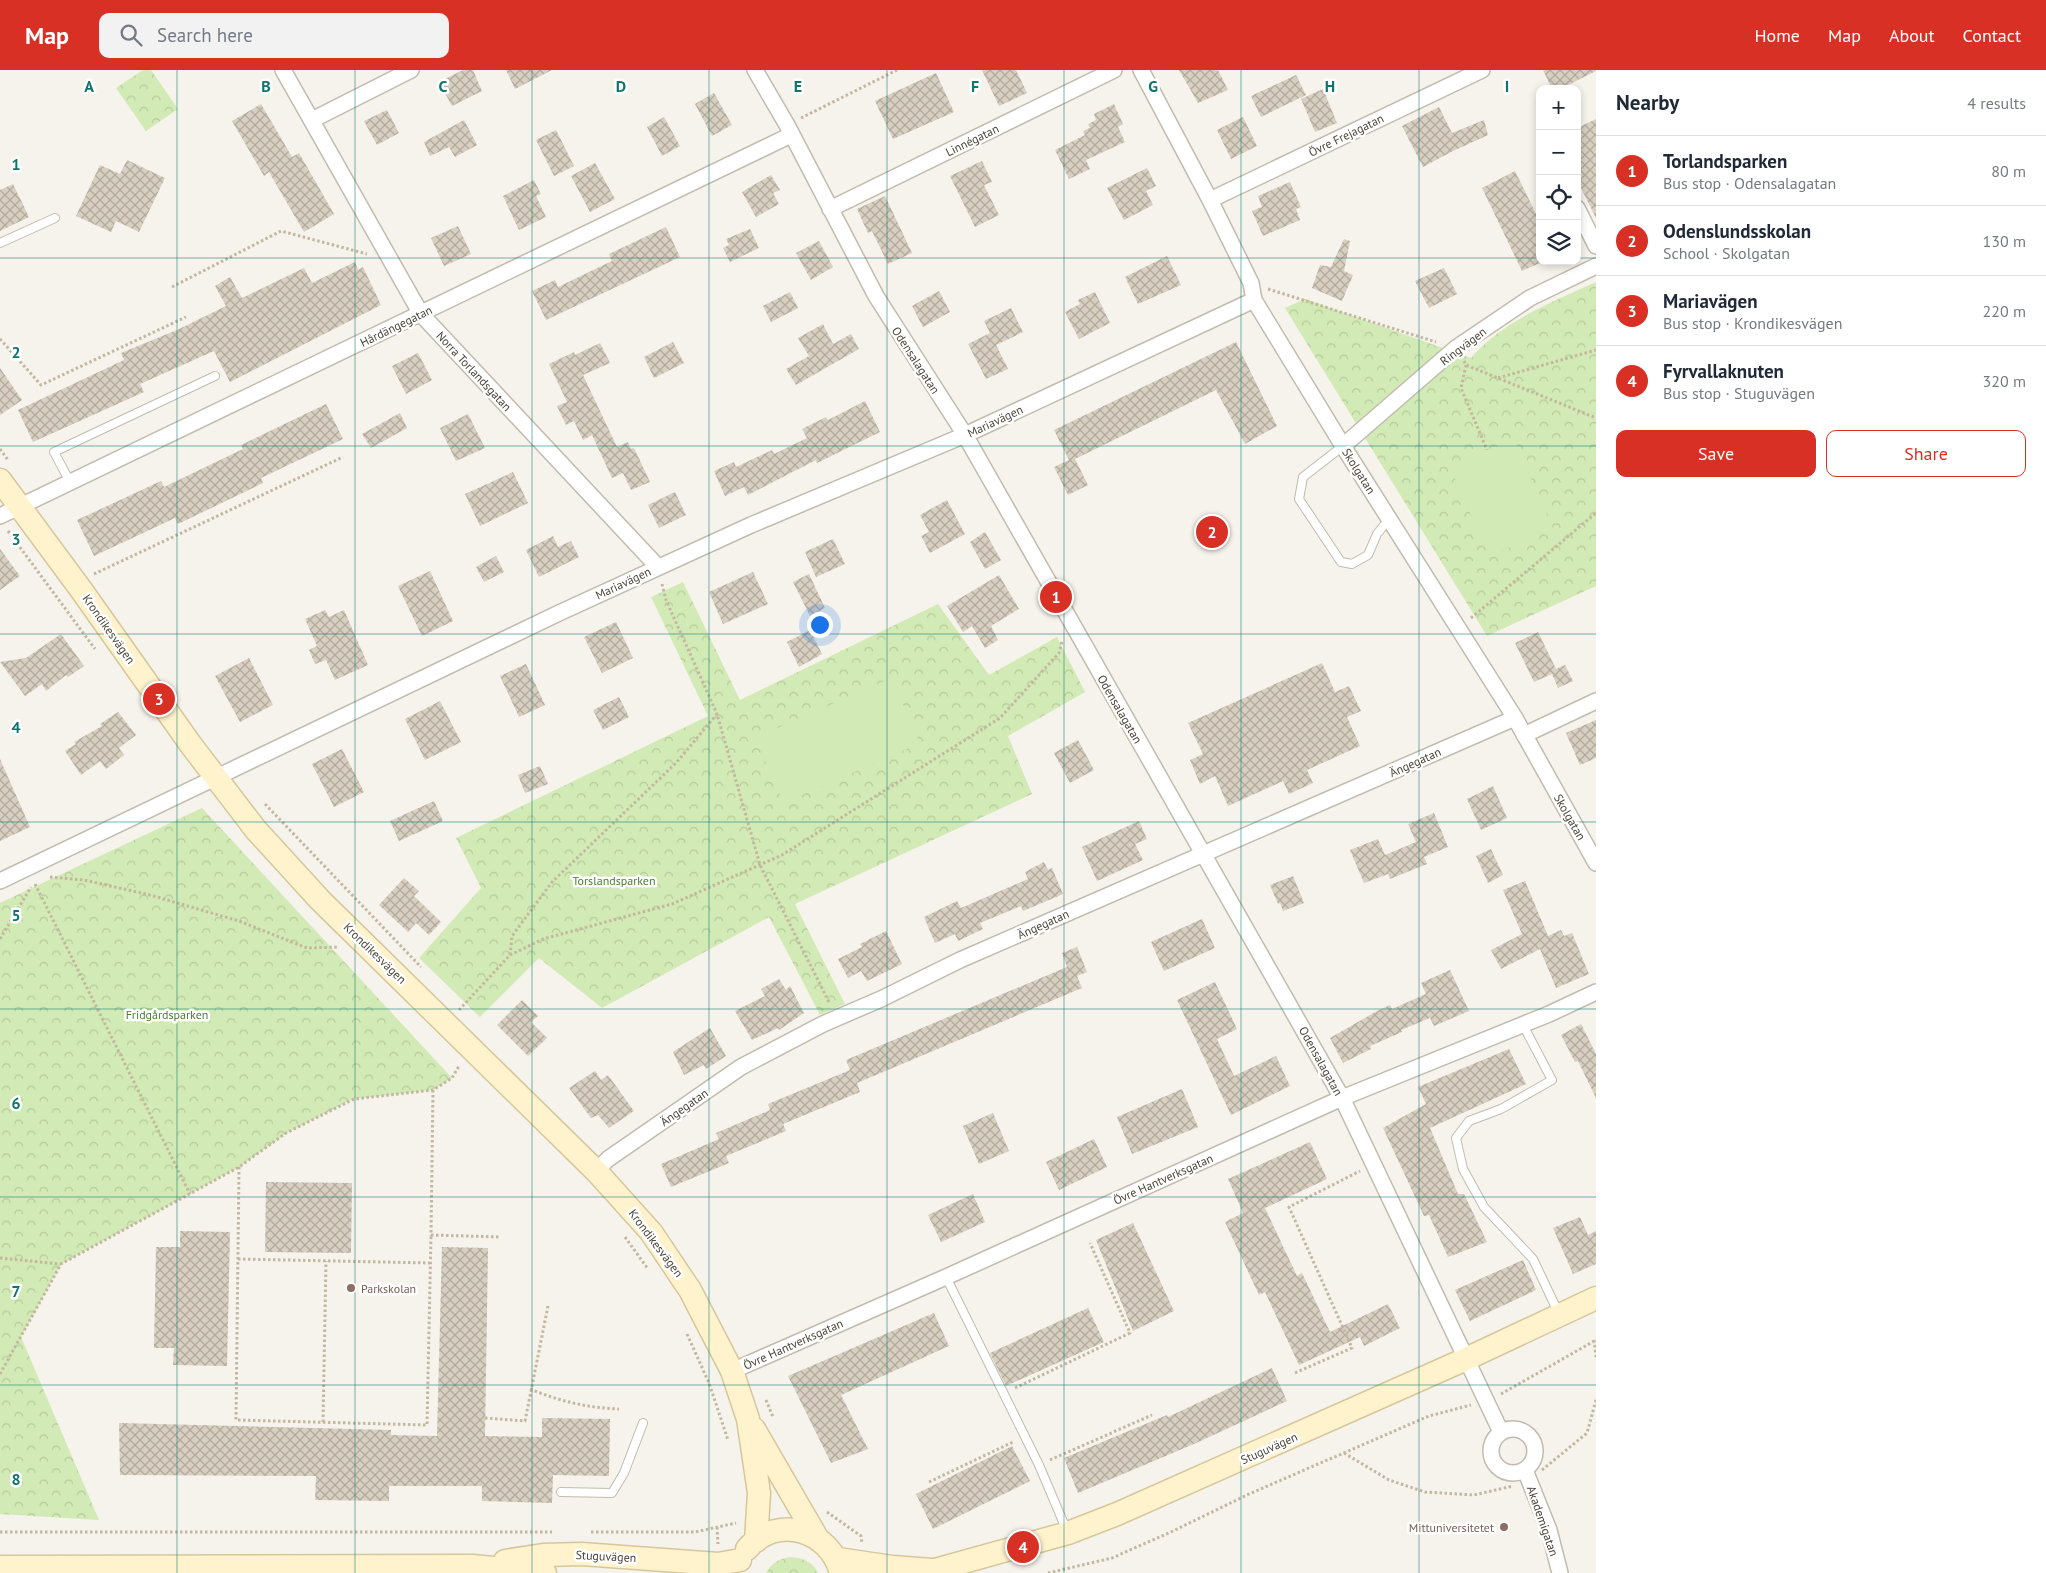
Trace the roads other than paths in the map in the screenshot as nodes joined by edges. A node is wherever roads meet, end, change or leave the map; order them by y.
1 (283, 70) edge
2 (411, 70) edge
3 (755, 70) edge
4 (1114, 70) edge
5 (1141, 70) edge
6 (1482, 70) edge
7 (312, 120) junction
8 (789, 130) junction
9 (1210, 200) junction
10 (830, 209) junction
11 (1581, 216) edge
12 (56, 218) dead end
13 (0, 243) edge
14 (1596, 246) edge
15 (1596, 266) edge
16 (1254, 300) junction
17 (421, 314) junction
18 (215, 376) dead end
19 (964, 435) junction
20 (1343, 446) junction
21 (0, 480) edge
22 (70, 482) junction
23 (10, 511) edge
24 (1389, 519) junction
25 (658, 567) junction
26 (1596, 701) edge
27 (1514, 718) junction
28 (1524, 735) junction
29 (217, 777) junction
30 (1204, 854) junction
31 (1596, 863) edge
32 (0, 880) edge
33 (1596, 992) edge
34 (1523, 1024) junction
35 (1342, 1098) junction
36 (596, 1171) junction
37 (946, 1277) junction
38 (1596, 1298) edge
39 (1560, 1316) junction
40 (1466, 1359) junction
41 (732, 1371) junction
42 (748, 1419) junction
43 (643, 1423) dead end
44 (1502, 1432) junction
45 (1527, 1475) junction
46 (560, 1492) dead end
47 (1068, 1533) junction
48 (816, 1536) junction
49 (756, 1541) junction
50 (472, 1566) junction
51 (840, 1566) edge
52 (0, 1567) edge
53 (738, 1567) edge
54 (336, 1570) edge
55 (928, 1572) edge
56 (545, 1573) edge
57 (1560, 1573) edge

1 - 7 street, Norra Torlandsgatan
2 - 7 street
3 - 8 street, Odensalagatan
4 - 10 street, Linnégatan
5 - 9 street, Skolgatan
6 - 9 street, Övre Frejagatan
7 - 17 street, Norra Torlandsgatan
8 - 10 street, Odensalagatan
8 - 17 street, Hårdängegatan
9 - 16 street, Skolgatan
10 - 19 street, Odensalagatan
11 - 14 street
12 - 13 lane
15 - 20 street, Ringvägen
16 - 19 street, Mariavägen
16 - 20 street, Skolgatan
17 - 22 street, Hårdängegatan
17 - 25 street, Norra Torlandsgatan
18 - 22 lane
19 - 25 street, Mariavägen
19 - 30 street, Odensalagatan
20 - 24 street, Skolgatan
20 - 24 lane
21 - 23 main road, Krondikesvägen
22 - 23 street, Hårdängegatan
23 - 29 main road, Krondikesvägen
24 - 27 street, Skolgatan
25 - 29 street, Mariavägen
26 - 28 street
27 - 28 street, Skolgatan
27 - 30 street, Ängegatan
28 - 31 street, Skolgatan
29 - 32 street, Mariavägen
29 - 36 main road, Krondikesvägen
30 - 35 street, Odensalagatan
30 - 36 street, Ängegatan
33 - 34 street, Övre Hantverksgatan
34 - 35 street, Övre Hantverksgatan
34 - 39 lane
35 - 37 street, Övre Hantverksgatan
35 - 40 street, Odensalagatan
36 - 41 main road, Krondikesvägen
37 - 41 street, Övre Hantverksgatan
37 - 47 lane
38 - 39 main road, Stuguvägen
39 - 40 main road, Stuguvägen
40 - 44 street, Odensalagatan
40 - 47 main road, Stuguvägen
41 - 42 main road, Krondikesvägen
42 - 48 main road, Krondikesvägen
42 - 49 main road, Krondikesvägen
43 - 46 lane
44 - 45 street
44 - 45 street
45 - 57 street, Akademigatan
47 - 55 main road, Stuguvägen
48 - 49 main road
48 - 51 main road, Krondikesvägen
49 - 53 main road
50 - 53 main road, Stuguvägen
50 - 54 main road, Stuguvägen
50 - 56 main road, Stuguvägen
51 - 55 main road, Stuguvägen
52 - 54 main road, Stuguvägen

